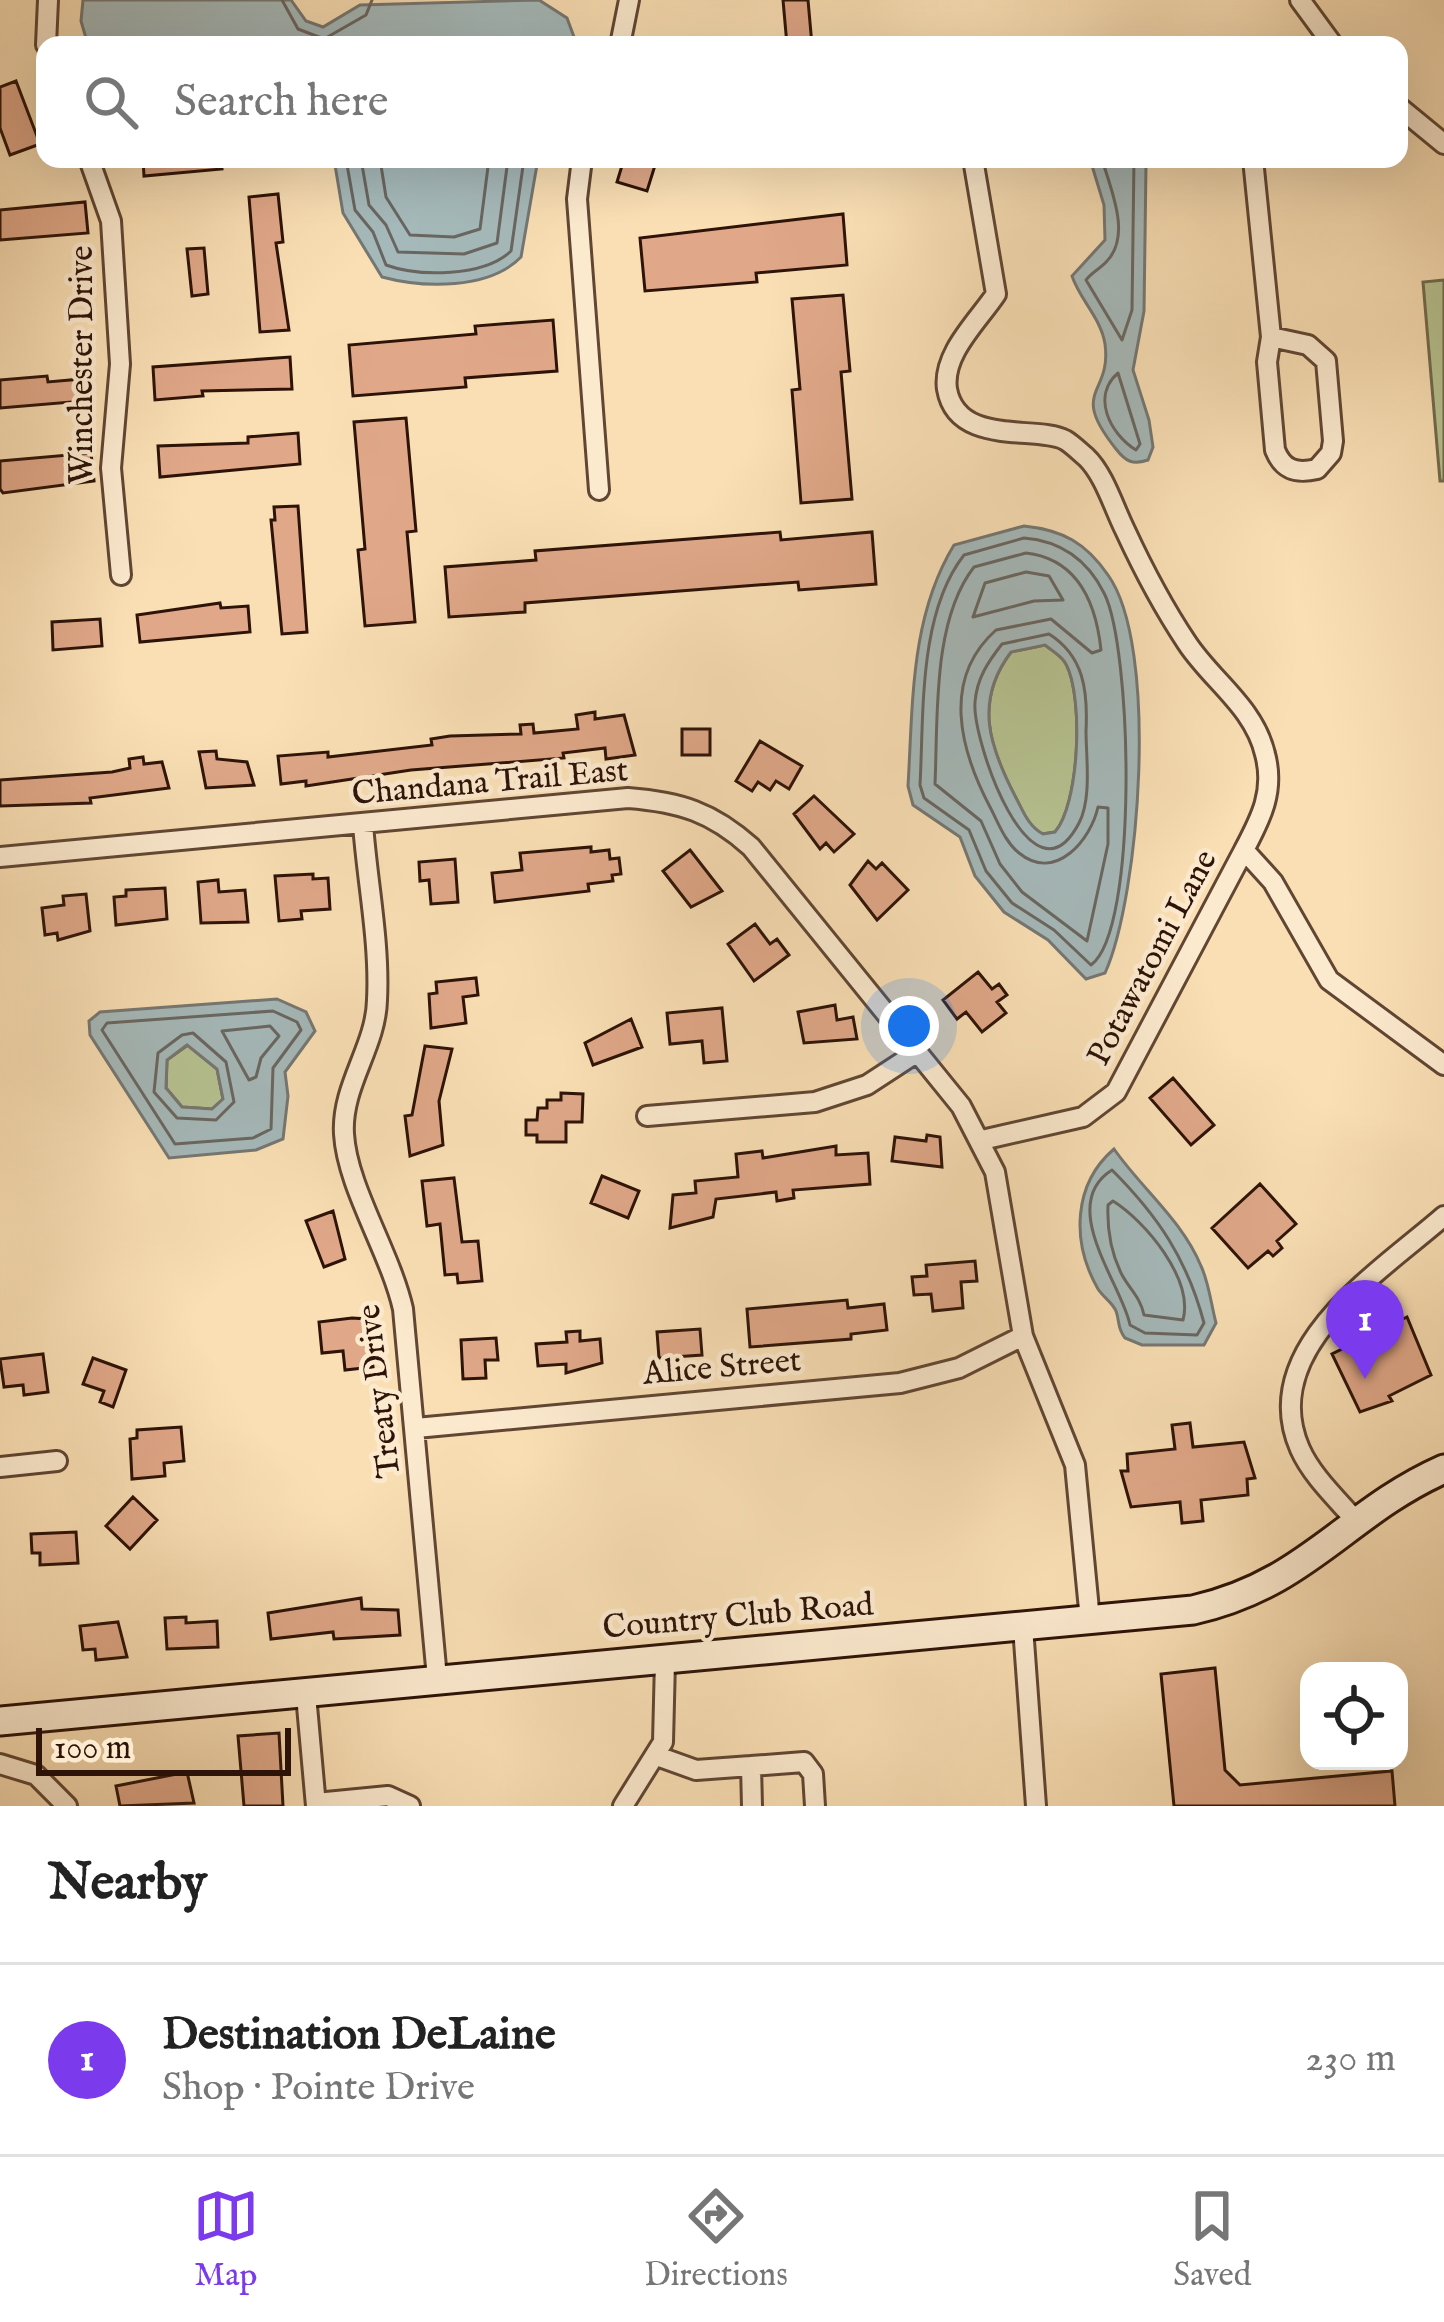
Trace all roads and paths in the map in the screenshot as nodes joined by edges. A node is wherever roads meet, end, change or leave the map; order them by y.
1 (48, 0) edge
2 (629, 0) edge
3 (1300, 0) edge
4 (46, 36) edge
5 (622, 36) edge
6 (1321, 36) edge
7 (1408, 116) edge
8 (1443, 150) edge
9 (92, 168) edge
10 (581, 168) edge
11 (975, 168) edge
12 (1254, 168) edge
13 (1271, 337) junction
14 (599, 490) dead end
15 (121, 575) dead end
16 (363, 824) junction
17 (1244, 850) junction
18 (0, 857) edge
19 (916, 1053) junction
20 (1444, 1065) edge
21 (647, 1116) dead end
22 (982, 1140) junction
23 (1444, 1216) edge
24 (1024, 1336) junction
25 (416, 1428) junction
26 (57, 1461) dead end
27 (0, 1467) edge
28 (1444, 1469) edge
29 (1357, 1522) junction
30 (1090, 1620) junction
31 (1023, 1627) junction
32 (665, 1660) junction
33 (437, 1678) junction
34 (306, 1695) junction
35 (0, 1721) edge
36 (657, 1756) junction
37 (0, 1764) edge
38 (751, 1766) junction
39 (316, 1804) edge
40 (67, 1806) edge
41 (410, 1806) edge
42 (623, 1806) edge
43 (752, 1806) edge
44 (815, 1806) edge
45 (1036, 1806) edge

1 - 4 street
2 - 5 street
3 - 6 street
7 - 8 street
9 - 15 street, Winchester Drive
10 - 14 street
11 - 17 street, Potawatomi Lane
12 - 13 street
13 - 13 street
16 - 18 street, Chandana Trail East
16 - 19 street, Chandana Trail East
16 - 25 street, Treaty Drive
17 - 20 street
17 - 22 street, Potawatomi Lane
19 - 21 street
19 - 22 street, Chandana Trail East
22 - 24 street, Chandana Trail East
23 - 29 street
24 - 25 street, Alice Street
24 - 30 street, Chandana Trail East
25 - 33 street, Treaty Drive
26 - 27 street
28 - 29 street, Country Club Road
29 - 30 street, Country Club Road
30 - 31 street, Country Club Road
31 - 32 street, Country Club Road
31 - 45 street
32 - 33 street, Country Club Road
32 - 36 street
33 - 34 street, Country Club Road
34 - 35 street, Country Club Road
34 - 39 street
36 - 38 street
36 - 42 street
37 - 40 street
38 - 43 street
38 - 44 street
39 - 41 street

